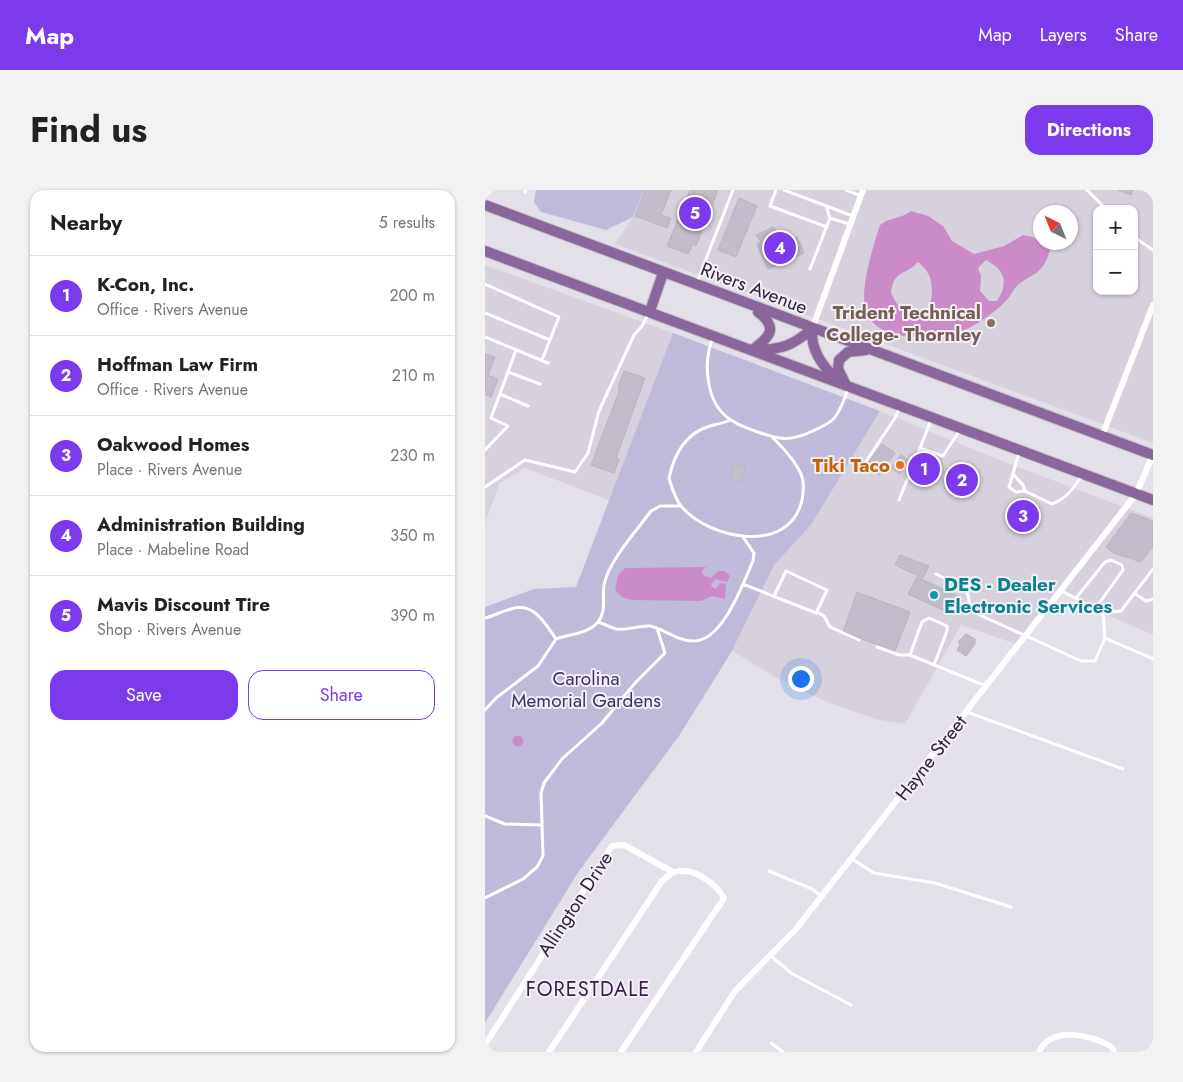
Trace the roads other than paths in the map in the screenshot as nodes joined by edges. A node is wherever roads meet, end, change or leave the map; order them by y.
1 (733, 190) edge
2 (776, 190) edge
3 (784, 190) edge
4 (846, 190) edge
5 (1087, 190) edge
6 (862, 193) edge
7 (485, 205) edge
8 (1102, 205) edge
9 (826, 206) junction
10 (853, 216) junction
11 (830, 218) junction
12 (850, 225) junction
13 (827, 227) junction
14 (1138, 239) edge
15 (1153, 250) edge
16 (485, 251) edge
17 (810, 269) dead end
18 (663, 273) junction
19 (485, 284) edge
20 (696, 285) junction
21 (1153, 305) edge
22 (751, 306) junction
23 (650, 311) junction
24 (485, 313) edge
25 (1150, 322) edge
26 (811, 328) junction
27 (485, 336) edge
28 (714, 336) junction
29 (550, 340) junction
30 (516, 350) junction
31 (752, 350) junction
32 (869, 350) junction
33 (542, 360) junction
34 (548, 363) dead end
35 (508, 372) junction
36 (540, 384) dead end
37 (846, 385) junction
38 (500, 394) junction
39 (900, 405) junction
40 (528, 406) dead end
41 (933, 418) junction
42 (730, 420) junction
43 (961, 428) junction
44 (1102, 436) junction
45 (772, 437) junction
46 (920, 448) junction
47 (485, 450) edge
48 (1020, 450) junction
49 (1153, 455) edge
50 (861, 469) dead end
51 (1013, 474) junction
52 (1082, 474) junction
53 (485, 487) edge
54 (1025, 491) junction
55 (1136, 494) junction
56 (899, 500) dead end
57 (1153, 500) edge
58 (681, 506) junction
59 (743, 537) junction
60 (1153, 569) edge
61 (936, 574) dead end
62 (743, 584) junction
63 (1061, 590) junction
64 (1135, 593) junction
65 (774, 596) junction
66 (1076, 598) junction
67 (1153, 599) edge
68 (1095, 609) junction
69 (817, 612) junction
70 (1103, 613) junction
71 (485, 618) edge
72 (598, 622) junction
73 (657, 628) junction
74 (1025, 637) junction
75 (556, 638) junction
76 (1105, 638) junction
77 (859, 640) dead end
78 (877, 647) dead end
79 (909, 655) junction
80 (1153, 659) edge
81 (933, 665) junction
82 (986, 686) junction
83 (485, 710) edge
84 (966, 712) junction
85 (1123, 769) dead end
86 (485, 816) edge
87 (540, 825) junction
88 (851, 859) junction
89 (769, 871) dead end
90 (673, 872) junction
91 (822, 897) junction
92 (485, 899) edge
93 (1011, 907) dead end
94 (770, 955) junction
95 (851, 1005) dead end
96 (771, 1043) dead end
97 (485, 1045) edge
98 (549, 1052) edge
99 (621, 1052) edge
100 (696, 1052) edge
101 (783, 1052) edge
102 (1039, 1052) edge
103 (1114, 1052) edge

1 - 20 lane
2 - 13 lane
3 - 9 lane
4 - 6 lane
5 - 8 lane
6 - 10 street
7 - 18 main road, Rivers Avenue
9 - 10 lane
9 - 11 lane
10 - 12 street
11 - 12 lane
11 - 13 lane
12 - 26 street
13 - 17 lane
14 - 15 lane
16 - 23 main road
18 - 20 main road, Rivers Avenue
18 - 23 main road
19 - 29 lane
20 - 22 main road, Rivers Avenue
21 - 25 street
22 - 26 main road, Rivers Avenue
22 - 31 main road
23 - 28 main road
23 - 53 lane
24 - 29 lane
25 - 44 street
26 - 31 main road
26 - 32 main road, Rivers Avenue
26 - 37 main road
27 - 30 lane
28 - 31 main road
28 - 42 lane
29 - 33 lane
30 - 33 lane
30 - 35 lane
31 - 37 main road
32 - 37 main road
32 - 44 main road, Rivers Avenue
33 - 34 lane
35 - 36 lane
35 - 38 lane
37 - 39 main road
37 - 45 lane
38 - 40 lane
38 - 47 lane
39 - 41 main road
39 - 50 lane
41 - 43 main road
41 - 46 lane
42 - 45 lane
42 - 58 lane
43 - 46 lane
43 - 48 main road
44 - 49 main road, Rivers Avenue
45 - 59 lane
46 - 56 lane
48 - 51 lane
48 - 52 main road
49 - 55 street, Hayne Street
51 - 54 lane
51 - 54 lane
52 - 54 lane
52 - 55 main road
55 - 57 main road
55 - 63 street, Hayne Street
58 - 59 lane
58 - 72 lane
59 - 62 lane
60 - 64 lane
61 - 74 lane
62 - 65 lane
62 - 73 lane
63 - 66 lane
63 - 74 street, Hayne Street
64 - 67 lane
64 - 70 lane
65 - 69 lane
65 - 69 lane
66 - 68 lane
66 - 68 lane
68 - 70 lane
69 - 77 lane
70 - 76 lane
71 - 75 lane
72 - 73 lane
72 - 75 lane
73 - 87 lane
74 - 76 lane
74 - 82 street, Hayne Street
75 - 83 lane
76 - 80 lane
78 - 79 lane
79 - 81 lane
79 - 81 lane
81 - 82 lane
82 - 84 street, Hayne Street
84 - 85 lane
84 - 88 street, Hayne Street
86 - 87 lane
87 - 92 lane
88 - 91 street, Hayne Street
88 - 93 lane
89 - 91 lane
90 - 97 street, Allington Drive
90 - 98 street
90 - 99 street
91 - 94 street, Hayne Street
94 - 95 lane
94 - 100 street, Hayne Street
96 - 101 lane
102 - 103 street

